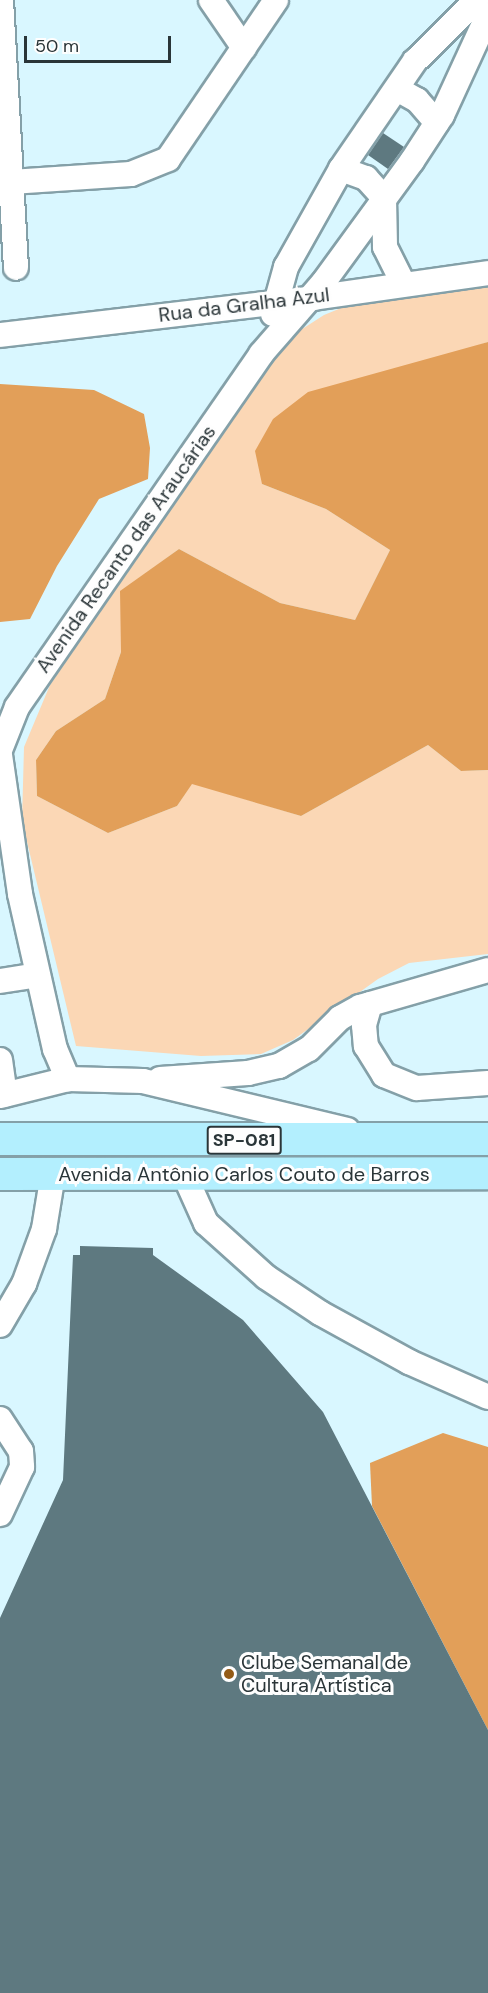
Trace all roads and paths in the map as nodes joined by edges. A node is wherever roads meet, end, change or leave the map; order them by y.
1 (1, 0) edge
2 (211, 0) edge
3 (276, 0) edge
4 (477, 0) edge
5 (488, 15) edge
6 (244, 48) junction
7 (397, 89) junction
8 (437, 123) junction
9 (341, 169) junction
10 (11, 182) junction
11 (384, 198) junction
12 (16, 268) dead end
13 (488, 273) edge
14 (403, 283) junction
15 (308, 298) junction
16 (277, 300) junction
17 (0, 335) edge
18 (261, 354) junction
19 (0, 750) edge
20 (0, 754) edge
21 (488, 969) edge
22 (38, 975) junction
23 (0, 981) edge
24 (370, 1004) junction
25 (0, 1060) edge
26 (68, 1079) junction
27 (143, 1081) junction
28 (488, 1083) edge
29 (2, 1095) edge
30 (0, 1139) edge
31 (488, 1139) edge
32 (396, 1140) junction
33 (488, 1173) edge
34 (0, 1174) edge
35 (53, 1174) junction
36 (184, 1174) junction
37 (0, 1325) edge
38 (488, 1397) edge
39 (0, 1419) edge
40 (0, 1514) edge

1 - 10 street
2 - 6 street
3 - 6 street
4 - 7 street, Avenida Recanto das Araucárias
5 - 8 street, Avenida Recanto das Araucárias
6 - 10 street
7 - 8 street
7 - 9 street, Avenida Recanto das Araucárias
8 - 11 street, Avenida Recanto das Araucárias
9 - 11 street
9 - 16 street, Avenida Recanto das Araucárias
10 - 12 street
11 - 14 street
11 - 15 street, Avenida Recanto das Araucárias
13 - 14 street, Rua da Gralha Azul
14 - 15 street, Rua da Gralha Azul
15 - 16 street, Rua da Gralha Azul
15 - 18 street, Avenida Recanto das Araucárias
16 - 17 street, Rua da Gralha Azul
16 - 18 street, Avenida Recanto das Araucárias
18 - 19 street, Avenida Recanto das Araucárias
20 - 22 street
21 - 24 street
22 - 23 street
22 - 26 street
24 - 27 street
24 - 28 street
25 - 29 street
26 - 27 street
26 - 29 street
27 - 32 street
30 - 32 main road, Avenida Antônio Carlos Couto de Barros / SP-081
31 - 32 main road, Avenida Antônio Carlos Couto de Barros / SP-081
33 - 36 main road, Avenida Antônio Carlos Couto de Barros / SP-081
34 - 35 main road, Avenida Antônio Carlos Couto de Barros / SP-081
35 - 36 main road, Avenida Antônio Carlos Couto de Barros / SP-081
35 - 37 street
36 - 38 street
39 - 40 street

